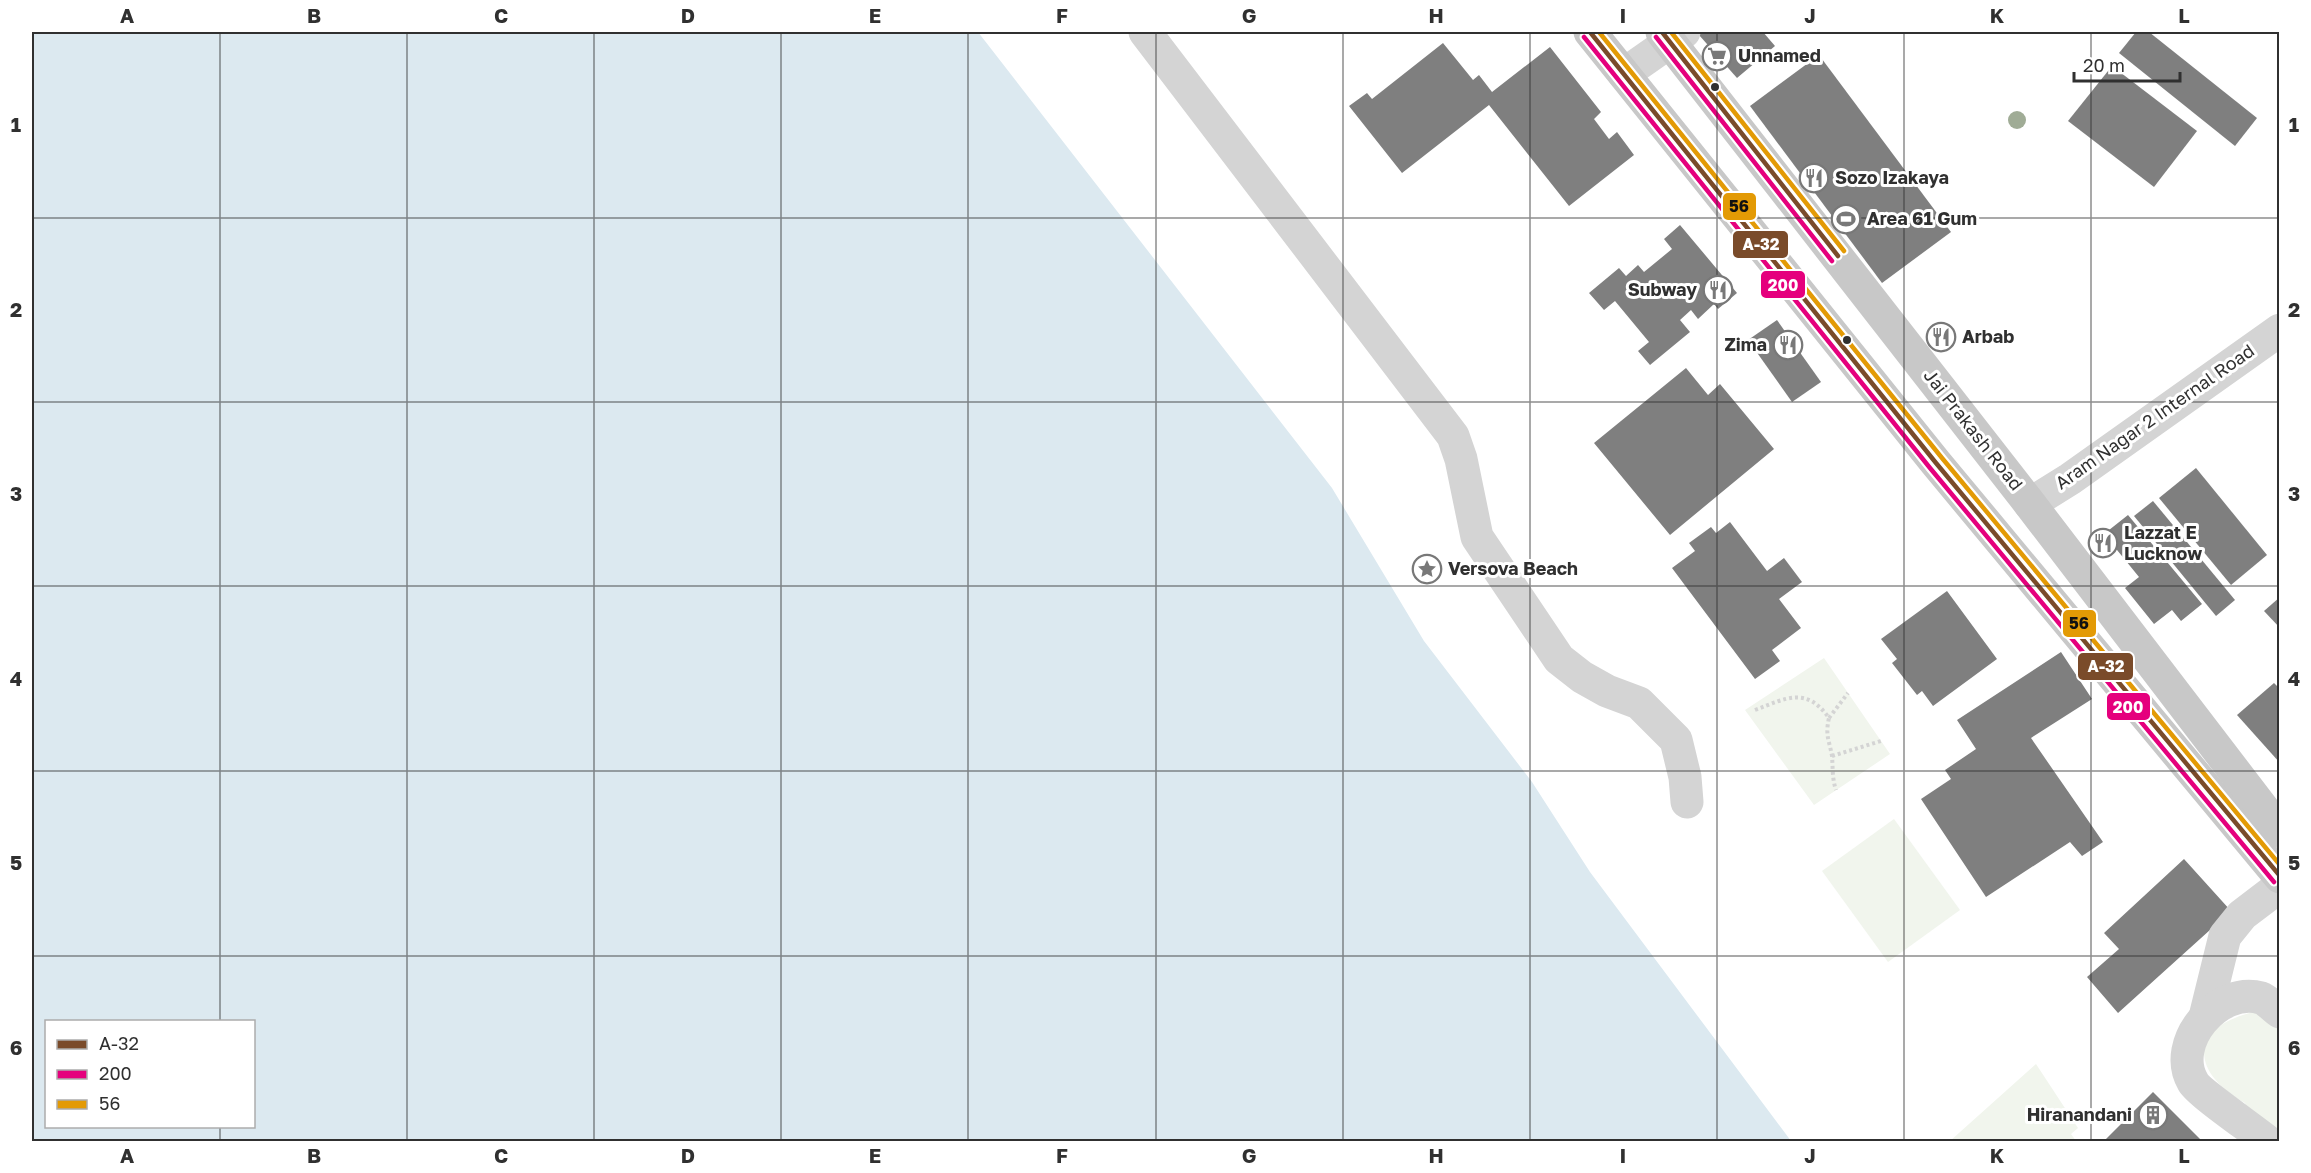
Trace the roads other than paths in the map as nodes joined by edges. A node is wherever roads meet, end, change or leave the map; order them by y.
1 (1145, 32) edge
2 (1590, 32) edge
3 (1672, 35) edge
4 (1624, 74) junction
5 (1880, 310) junction
6 (2280, 330) edge
7 (1836, 338) junction
8 (2030, 504) junction
9 (2097, 590) junction
10 (2062, 615) junction
11 (1687, 802) dead end
12 (2280, 831) edge
13 (2278, 875) edge
14 (2280, 1012) edge
15 (2206, 1013) junction
16 (2268, 1142) edge

1 - 11 street
2 - 4 main road
3 - 4 street
3 - 5 main road, Jai Prakash Road
4 - 7 main road
5 - 7 main road
5 - 8 main road, Jai Prakash Road
6 - 8 street, Aram Nagar 2 Internal Road
7 - 10 main road
8 - 9 main road, Jai Prakash Road
9 - 10 main road
9 - 12 main road, Jai Prakash Road
10 - 13 main road
13 - 15 street
14 - 15 street
15 - 16 street

